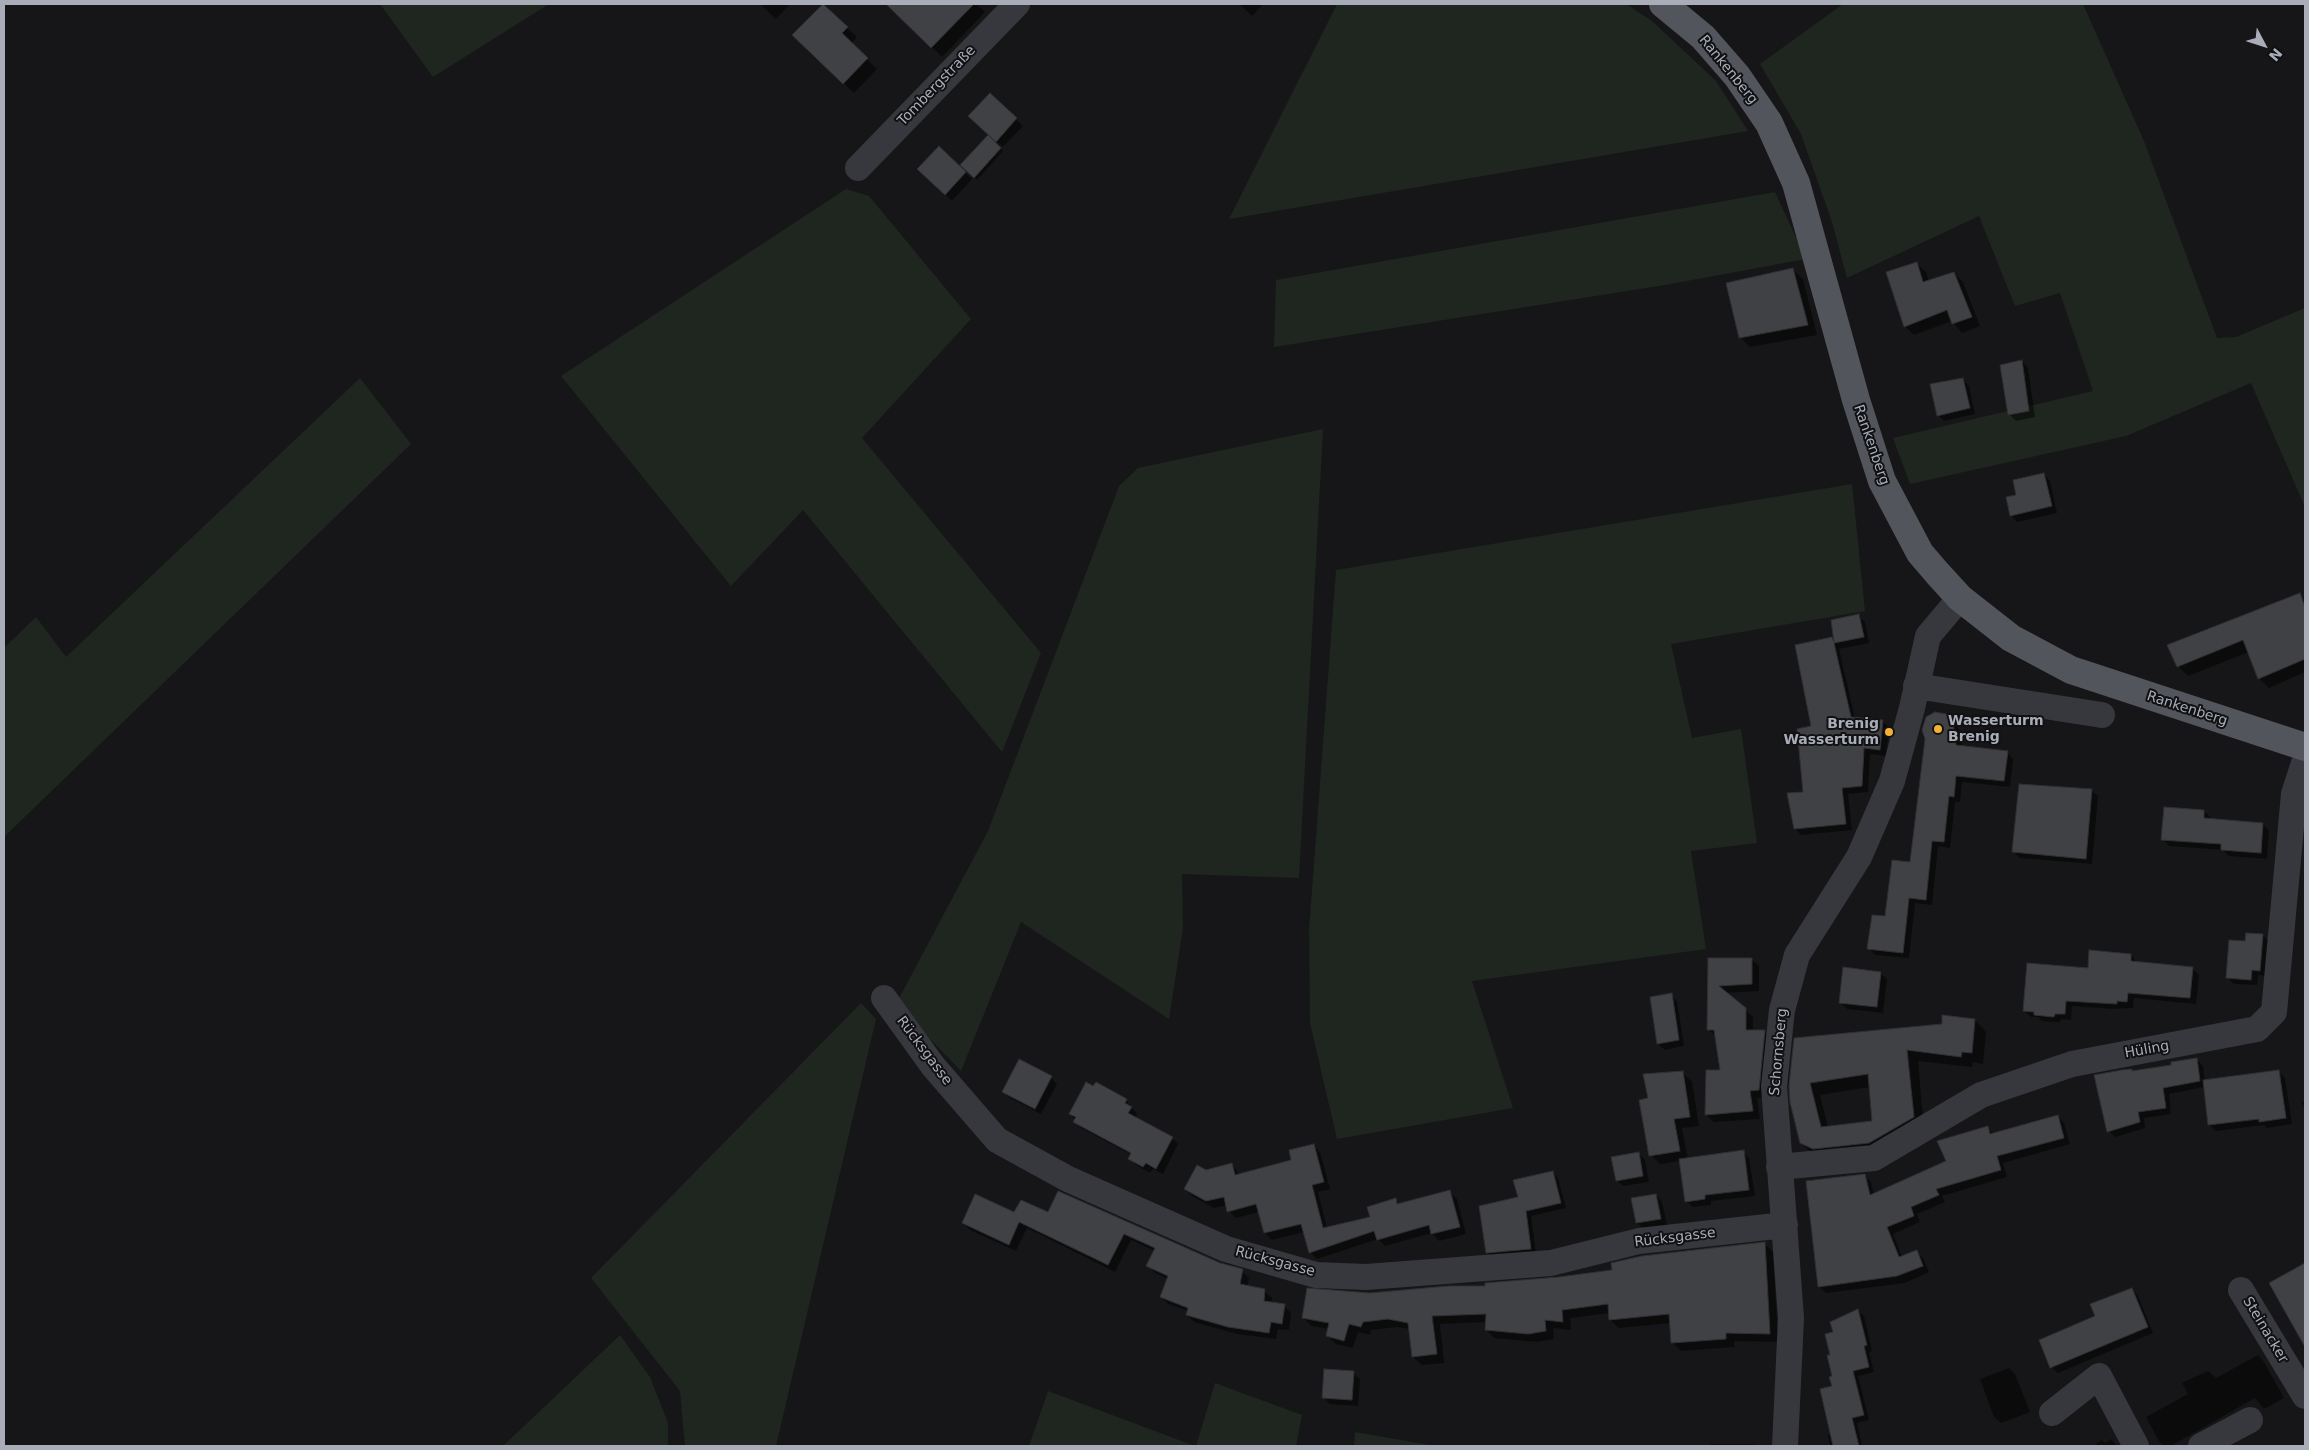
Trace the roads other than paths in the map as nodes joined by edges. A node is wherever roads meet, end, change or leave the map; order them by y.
1 (1017, 4) edge
2 (1663, 4) edge
3 (858, 168) dead end
4 (1960, 598) junction
5 (1916, 686) junction
6 (2102, 715) dead end
7 (2305, 747) edge
8 (2305, 760) edge
9 (884, 998) dead end
10 (1779, 1167) junction
11 (1785, 1225) junction
12 (2241, 1290) dead end
13 (2305, 1396) edge
14 (2052, 1412) dead end
15 (2250, 1420) dead end
16 (1785, 1446) edge
17 (2136, 1446) edge
18 (2201, 1446) edge

1 - 3 street, Tombergstraße
2 - 4 main road, Rankenberg
4 - 5 street, Schornsberg
4 - 7 main road, Rankenberg
5 - 6 street
5 - 10 street, Schornsberg
8 - 10 street, Hüling
9 - 11 street, Rücksgasse
10 - 11 street, Schornsberg
11 - 16 street, Schornsberg
12 - 13 street, Steinacker
14 - 17 street
15 - 18 street

